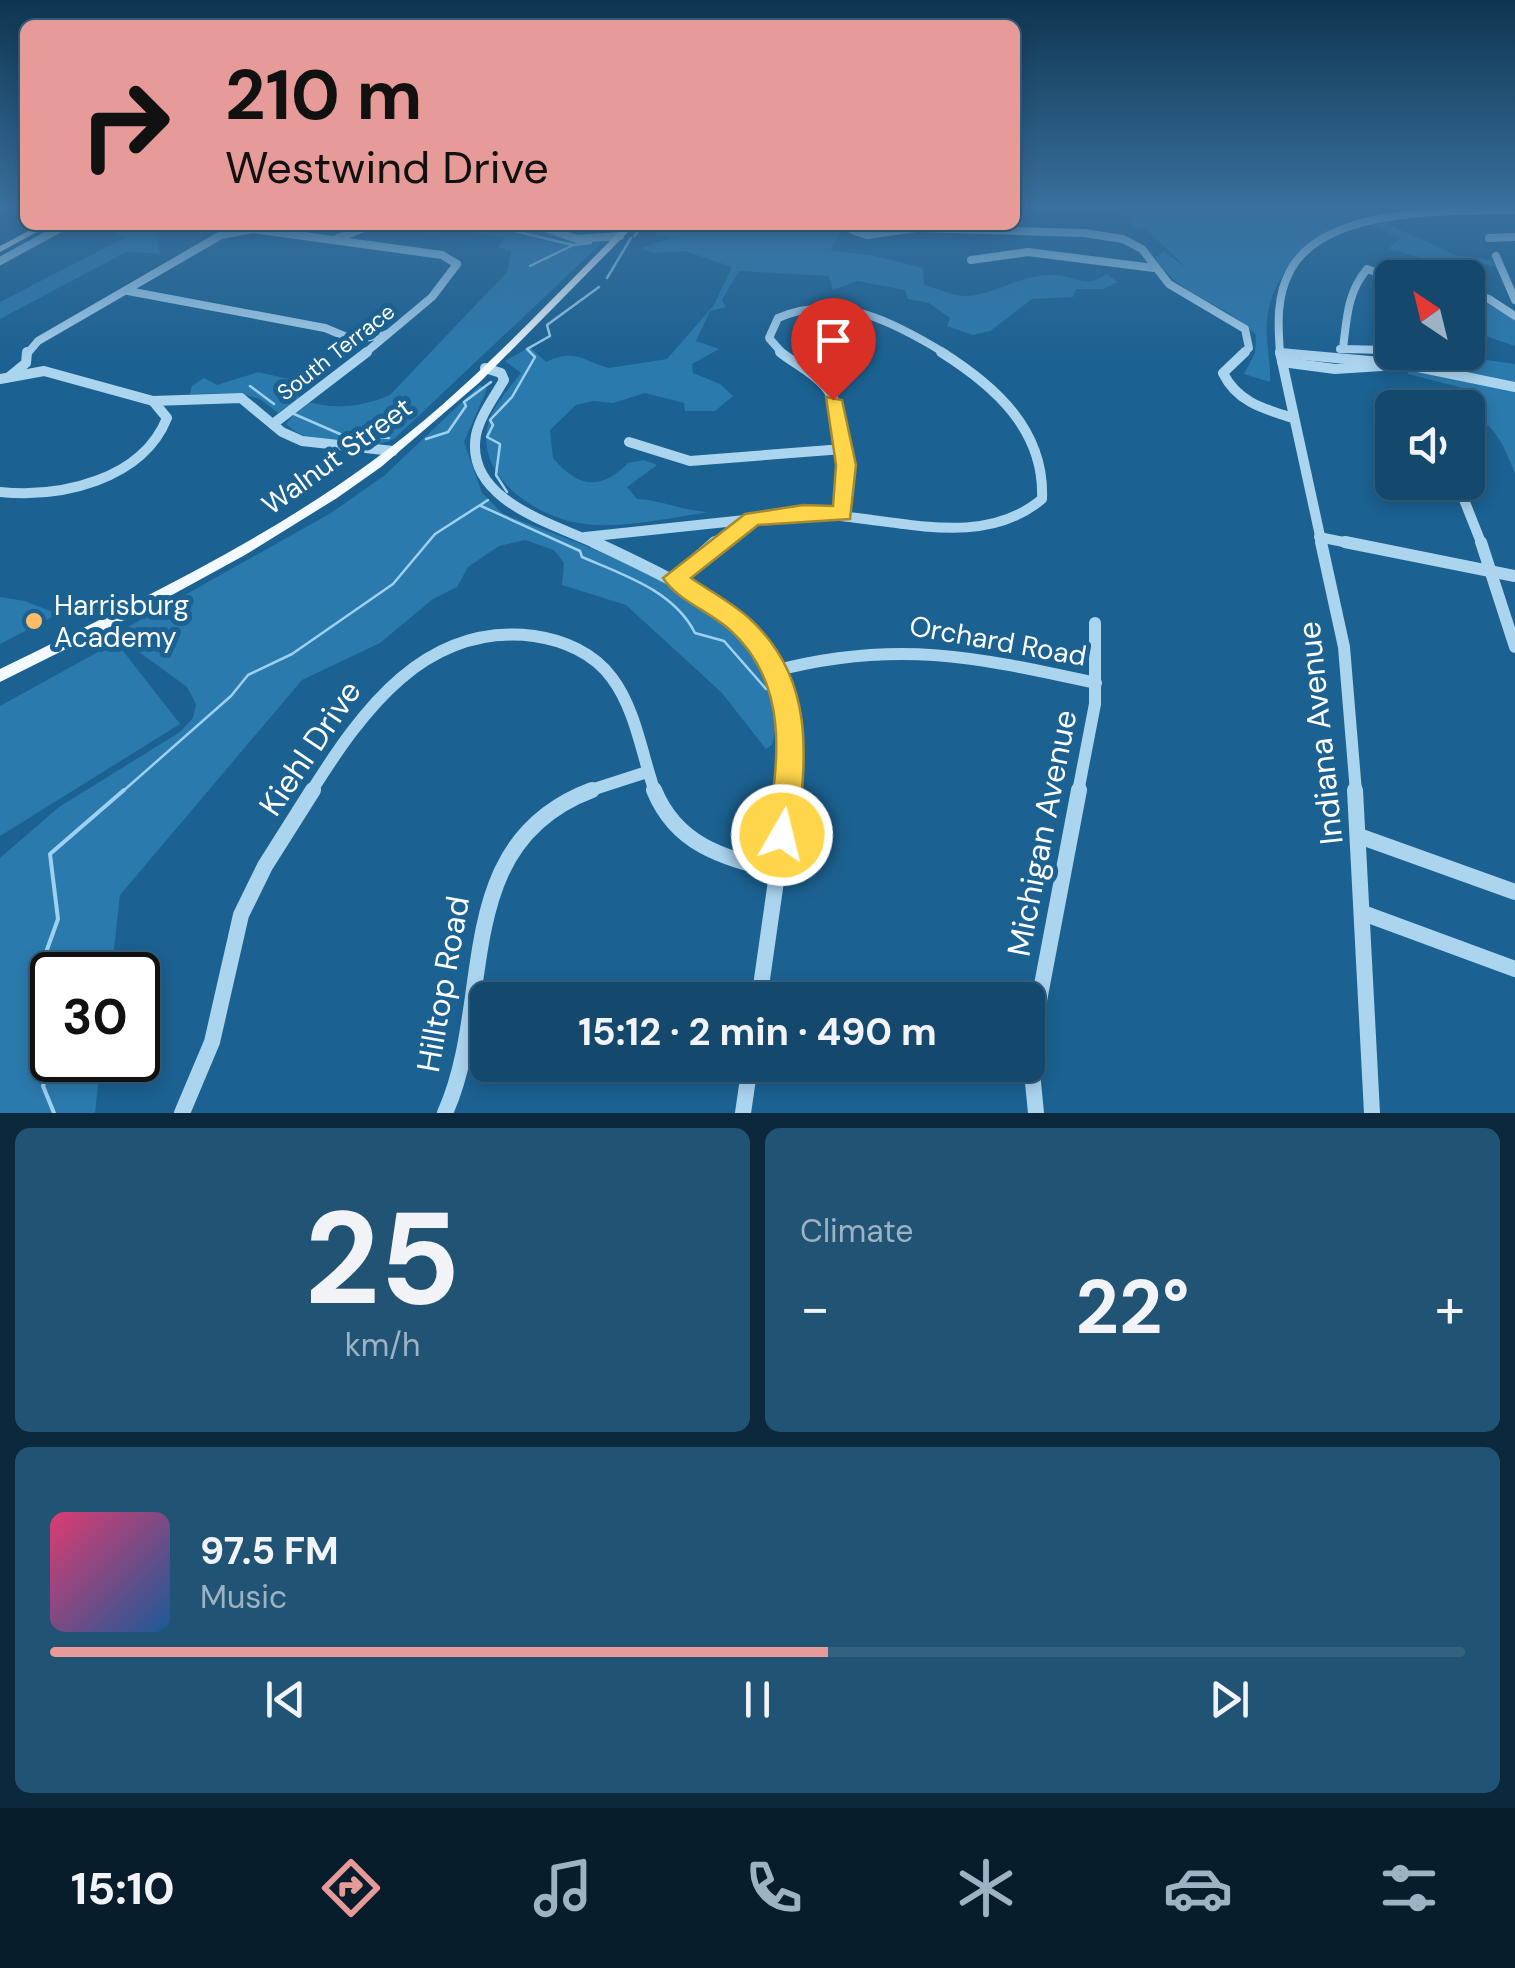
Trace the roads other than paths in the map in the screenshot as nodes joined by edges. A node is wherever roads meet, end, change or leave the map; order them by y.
1 (182, 259) edge
2 (448, 259) edge
3 (597, 259) edge
4 (978, 259) edge
5 (1083, 259) edge
6 (1148, 259) edge
7 (1300, 259) edge
8 (1497, 259) edge
9 (970, 260) dead end
10 (1154, 268) junction
11 (1375, 272) edge
12 (128, 291) junction
13 (1485, 298) edge
14 (1515, 300) edge
15 (1515, 316) edge
16 (388, 334) junction
17 (354, 340) junction
18 (1343, 348) junction
19 (1375, 349) edge
20 (1328, 356) junction
21 (1281, 358) junction
22 (356, 361) junction
23 (1375, 361) edge
24 (26, 362) junction
25 (1375, 366) edge
26 (485, 368) junction
27 (1431, 370) edge
28 (44, 371) junction
29 (5, 378) edge
30 (1515, 387) edge
31 (187, 400) junction
32 (153, 401) junction
33 (165, 414) junction
34 (1294, 418) junction
35 (273, 424) junction
36 (629, 442) dead end
37 (843, 449) junction
38 (393, 452) junction
39 (0, 492) edge
40 (1464, 500) edge
41 (843, 514) junction
42 (752, 519) junction
43 (581, 537) junction
44 (1319, 537) junction
45 (1493, 572) junction
46 (1515, 576) edge
47 (675, 578) junction
48 (1095, 623) dead end
49 (1515, 646) edge
50 (774, 671) junction
51 (0, 676) edge
52 (1096, 683) junction
53 (647, 772) junction
54 (1360, 836) junction
55 (777, 872) junction
56 (1515, 892) edge
57 (1363, 912) junction
58 (1515, 969) edge
59 (762, 982) edge
60 (748, 1082) edge
61 (182, 1113) edge
62 (445, 1113) edge
63 (743, 1113) edge
64 (1036, 1113) edge
65 (1372, 1113) edge

1 - 12 street, South Terrace
2 - 16 street, South Terrace
3 - 26 main road, Walnut Street
4 - 9 street
5 - 10 street
6 - 10 street
7 - 21 street, Indiana Avenue
8 - 14 street
10 - 34 street
11 - 18 street
12 - 17 street
12 - 24 street, South Terrace
13 - 15 street
16 - 17 street
16 - 22 street, South Terrace
17 - 22 street
18 - 19 street
18 - 20 street
20 - 21 street
20 - 23 street
21 - 25 street
21 - 34 street, Indiana Avenue
22 - 35 street, South Terrace
24 - 28 street
24 - 29 street, South Terrace
26 - 38 main road, Walnut Street
26 - 43 street
27 - 30 street
28 - 29 street
28 - 32 street
31 - 32 street
31 - 33 street
31 - 35 street
32 - 33 street
33 - 39 street
34 - 44 street, Indiana Avenue
35 - 38 street
36 - 37 street
37 - 41 street
37 - 41 street
38 - 51 main road, Walnut Street
40 - 45 street
41 - 42 street
42 - 43 street
42 - 47 street
43 - 47 street
44 - 45 street
44 - 54 street, Indiana Avenue
45 - 46 street
45 - 49 street
47 - 50 street
48 - 52 street, Michigan Avenue
50 - 52 street, Orchard Road
50 - 55 street
52 - 64 street, Michigan Avenue
53 - 55 street, Kiehl Drive
53 - 61 street, Kiehl Drive
53 - 62 street, Hilltop Road
54 - 56 street
54 - 57 street, Indiana Avenue
55 - 59 street
57 - 58 street
57 - 65 street, Indiana Avenue
60 - 63 street

